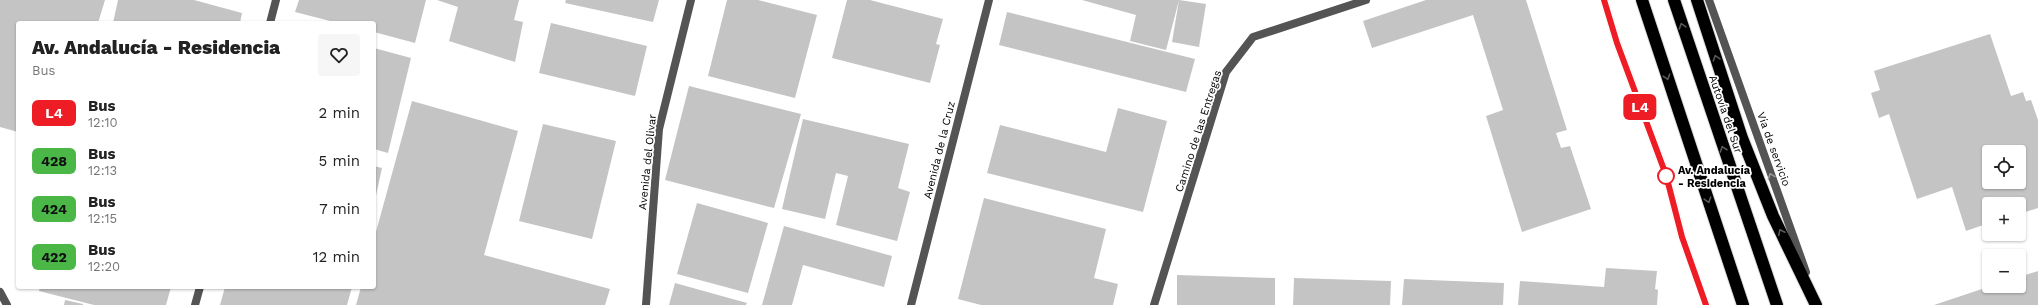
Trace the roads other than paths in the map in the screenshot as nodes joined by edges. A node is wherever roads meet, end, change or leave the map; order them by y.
1 (276, 0) edge
2 (690, 0) edge
3 (989, 0) edge
4 (1366, 0) edge
5 (1604, 0) edge
6 (1642, 0) edge
7 (1674, 0) edge
8 (1697, 0) edge
9 (1710, 0) edge
10 (271, 21) edge
11 (199, 289) edge
12 (0, 292) edge
13 (7, 305) edge
14 (195, 305) edge
15 (646, 305) edge
16 (911, 305) edge
17 (1154, 305) edge
18 (1706, 305) edge
19 (1743, 305) edge
20 (1777, 305) edge
21 (1816, 305) edge

1 - 10 street
2 - 15 street, Avenida del Olivar
3 - 16 street, Avenida de la Cruz
4 - 17 street, Camino de las Entregas
5 - 18 street
6 -> 19 highway
20 -> 7 highway, Autovía del Sur
21 -> 8 highway
21 -> 9 street, Vía de servicio
11 - 14 street
12 - 13 street

